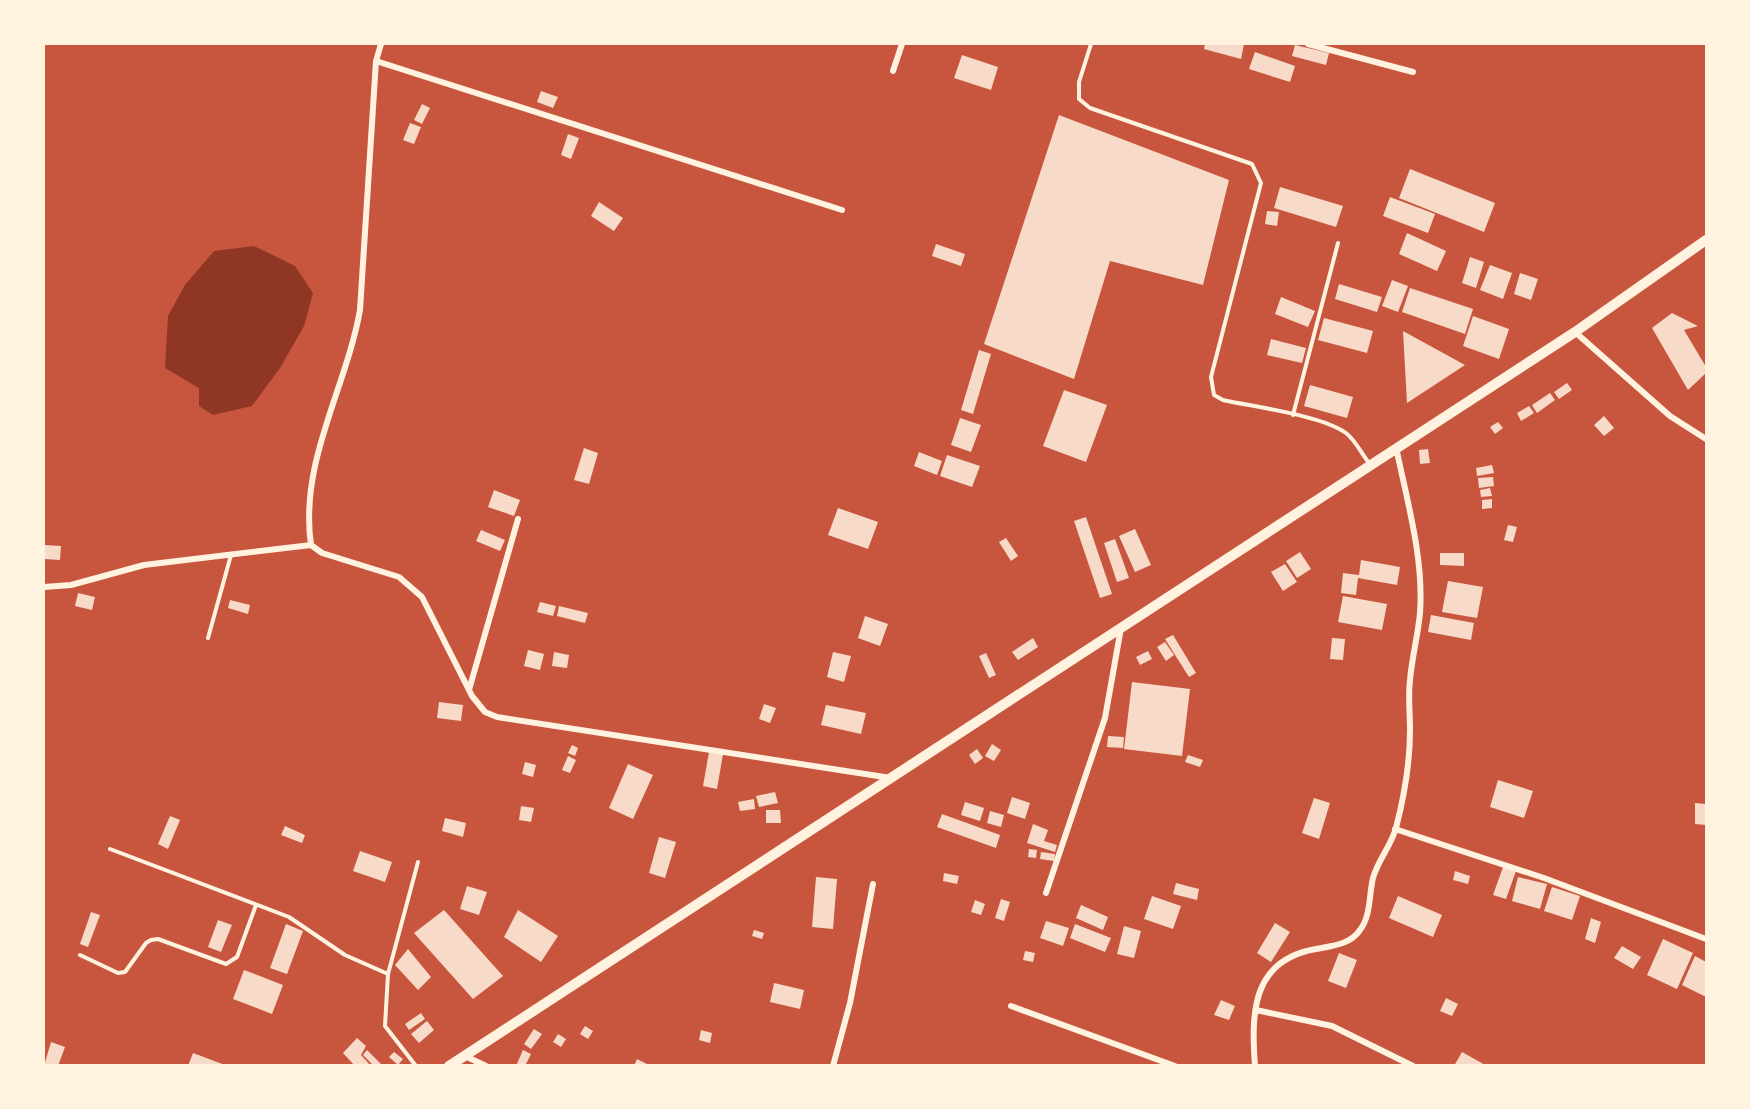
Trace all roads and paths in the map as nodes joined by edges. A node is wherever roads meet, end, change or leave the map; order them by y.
1 (381, 44) edge
2 (902, 44) edge
3 (1091, 44) edge
4 (1308, 44) edge
5 (376, 61) junction
6 (893, 72) dead end
7 (1413, 72) dead end
8 (842, 210) dead end
9 (1707, 240) edge
10 (1338, 243) dead end
11 (1575, 332) junction
12 (1293, 415) junction
13 (1707, 439) edge
14 (1396, 447) junction
15 (1370, 464) junction
16 (518, 519) dead end
17 (311, 545) junction
18 (231, 554) junction
19 (44, 586) edge
20 (1121, 627) junction
21 (208, 638) dead end
22 (469, 690) junction
23 (891, 778) junction
24 (1395, 829) junction
25 (110, 849) dead end
26 (418, 862) dead end
27 (873, 884) dead end
28 (1046, 893) dead end
29 (256, 904) junction
30 (1707, 939) edge
31 (80, 955) dead end
32 (388, 974) junction
33 (1011, 1006) dead end
34 (1256, 1010) junction
35 (463, 1056) junction
36 (416, 1065) edge
37 (448, 1065) edge
38 (486, 1065) edge
39 (833, 1065) edge
40 (1175, 1065) edge
41 (1255, 1065) edge
42 (1413, 1065) edge

1 - 5 street
2 - 6 street
3 - 12 lane
4 - 7 street
5 - 8 street
5 - 17 street
9 - 11 main road
10 - 12 lane
11 - 13 street
11 - 14 main road
12 - 15 lane
14 - 15 main road
14 - 24 street
15 - 20 main road
16 - 22 street
17 - 18 street
17 - 22 street
18 - 19 street
18 - 21 lane
20 - 23 main road
20 - 28 street
22 - 23 street
23 - 35 main road
24 - 30 street
24 - 34 street
25 - 29 lane
26 - 32 lane
27 - 39 street
29 - 31 lane
29 - 32 lane
32 - 36 lane
33 - 40 street
34 - 41 street
34 - 42 street
35 - 37 main road
35 - 38 street

